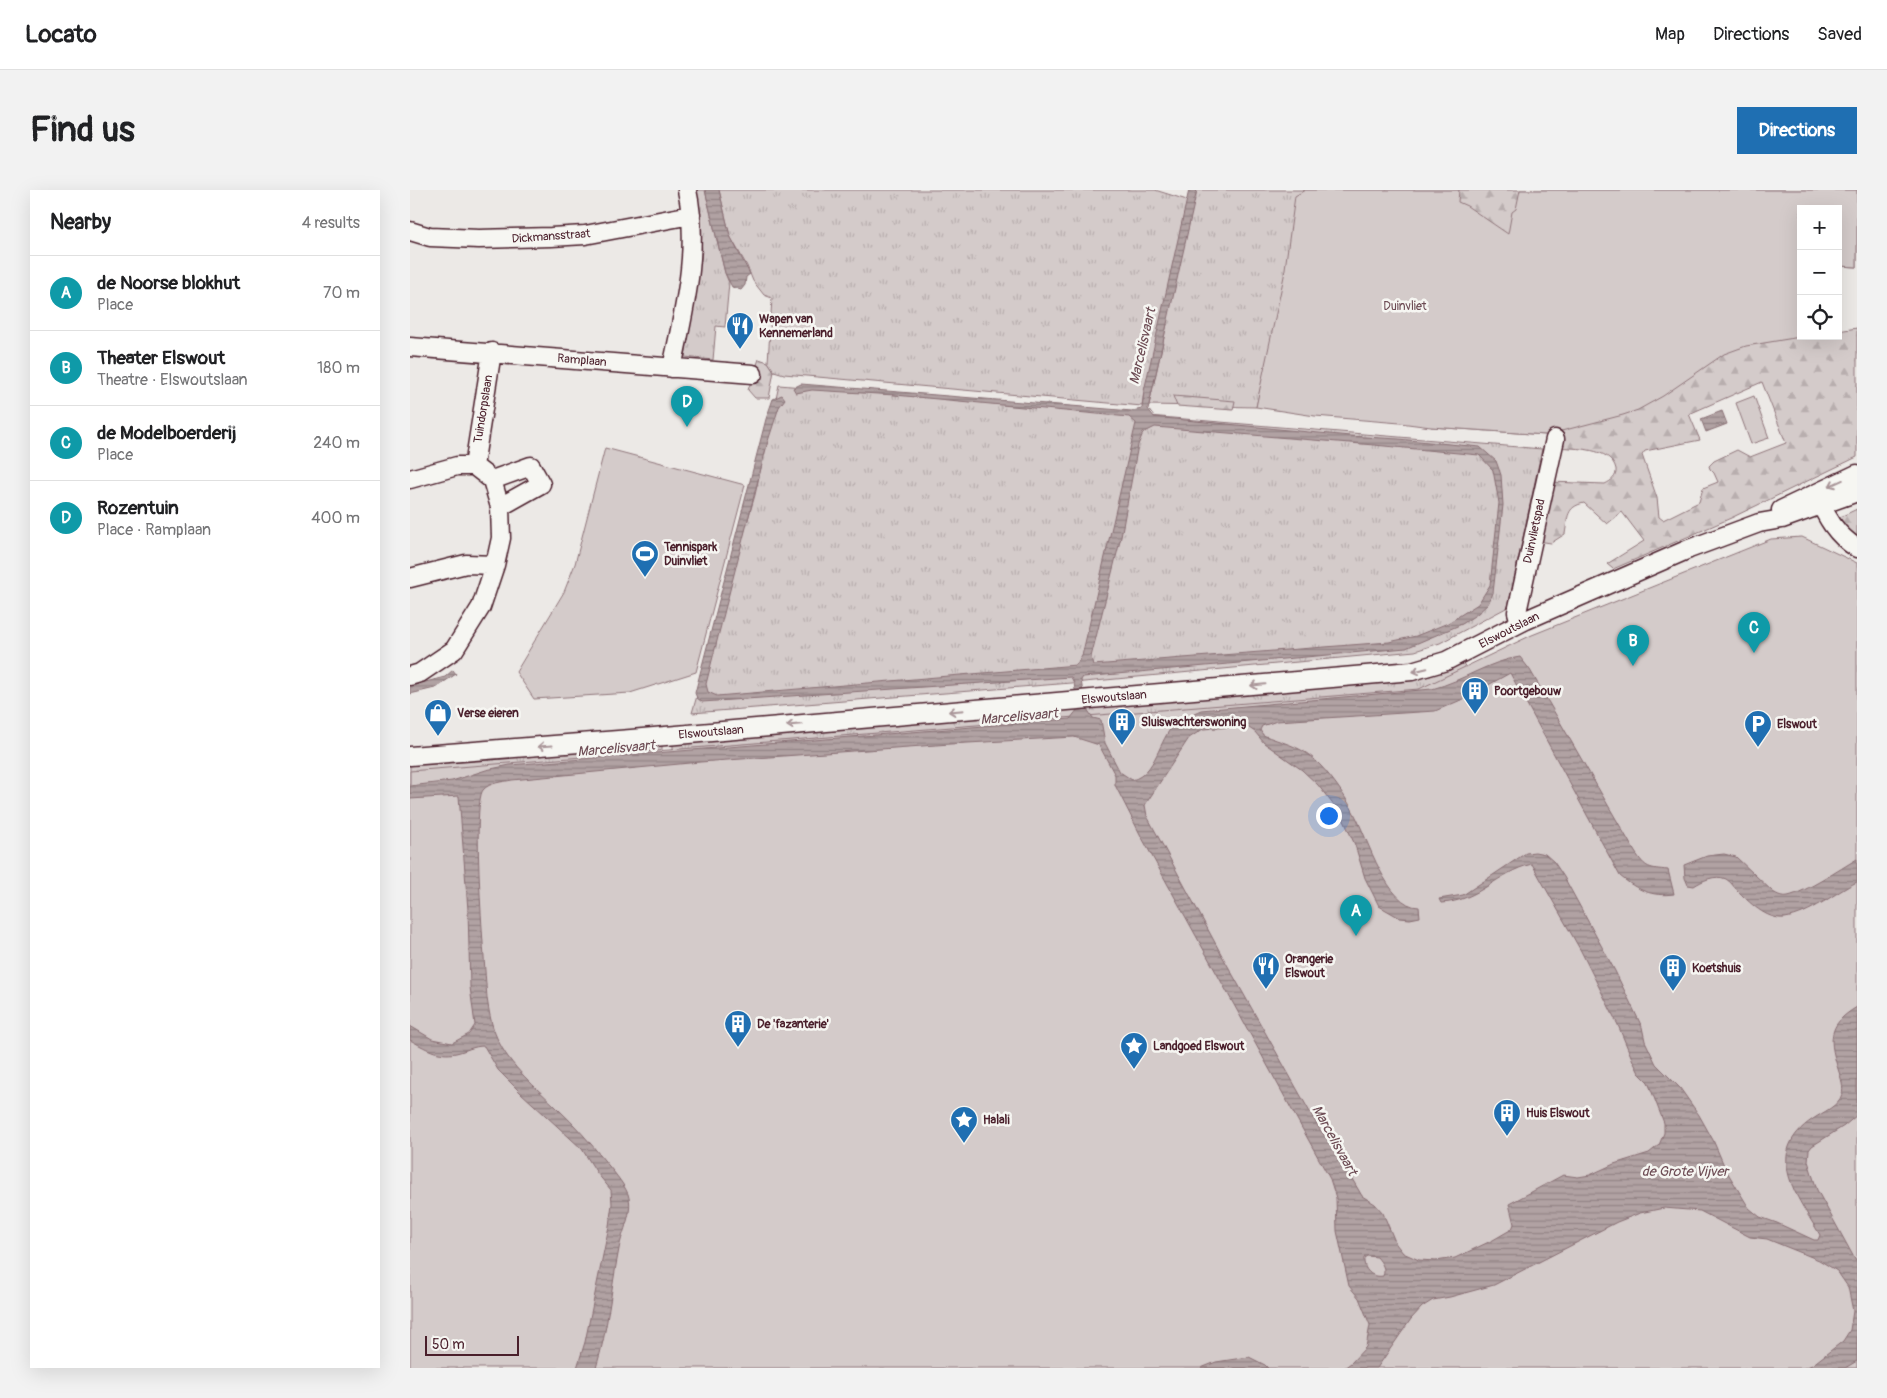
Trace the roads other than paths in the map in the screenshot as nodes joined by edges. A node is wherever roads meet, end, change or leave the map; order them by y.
1 (687, 190) edge
2 (691, 214) junction
3 (410, 232) edge
4 (410, 347) edge
5 (492, 352) junction
6 (672, 368) junction
7 (753, 374) dead end
8 (1554, 438) dead end
9 (474, 466) junction
10 (1857, 474) edge
11 (410, 478) edge
12 (492, 480) junction
13 (1857, 492) edge
14 (1818, 499) junction
15 (500, 507) junction
16 (1857, 548) edge
17 (494, 565) junction
18 (410, 578) edge
19 (1520, 623) junction
20 (410, 676) edge
21 (410, 756) edge

1 - 2 street
2 - 3 street, Dickmansstraat
2 - 6 street
4 - 5 street, Ramplaan
5 - 6 street, Ramplaan
5 - 9 street, Tuindorpslaan
6 - 7 street, Ramplaan
8 - 19 street, Duinvlietspad
9 - 11 street
9 - 12 street
10 -> 14 street
12 - 15 street
12 - 15 street
13 - 14 street
14 - 16 street
14 - 19 street, Elswoutslaan
15 - 17 street
17 - 18 street
17 - 20 street
19 -> 21 street, Elswoutslaan

